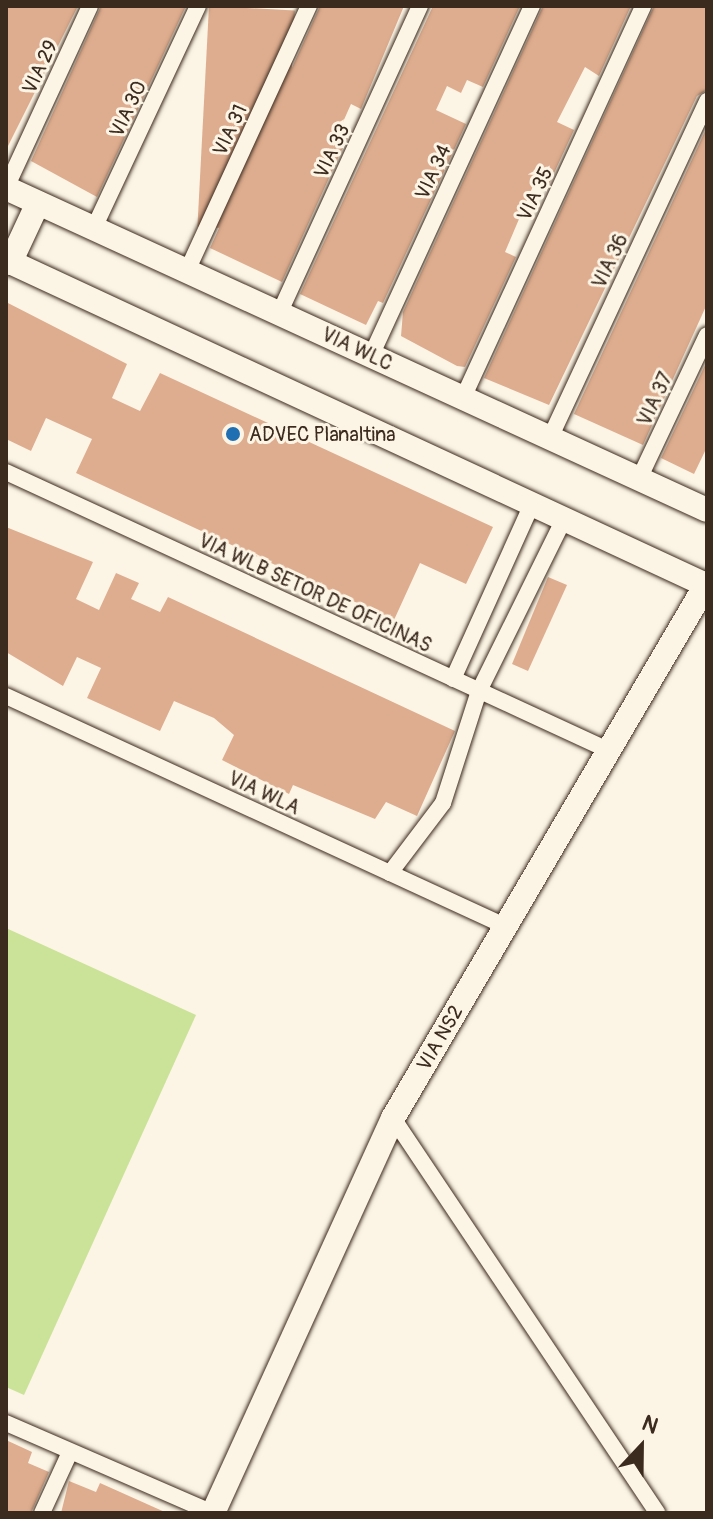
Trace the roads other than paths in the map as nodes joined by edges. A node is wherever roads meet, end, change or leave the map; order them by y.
1 (90, 6) edge
2 (198, 6) edge
3 (309, 6) edge
4 (420, 6) edge
5 (532, 6) edge
6 (643, 6) edge
7 (707, 101) edge
8 (6, 188) edge
9 (38, 203) junction
10 (94, 228) junction
11 (8, 262) edge
12 (187, 271) junction
13 (279, 314) junction
14 (707, 335) edge
15 (371, 356) junction
16 (463, 398) junction
17 (550, 438) junction
18 (6, 472) edge
19 (639, 479) junction
20 (532, 504) junction
21 (707, 510) edge
22 (564, 519) junction
23 (706, 584) edge
24 (453, 679) junction
25 (479, 691) junction
26 (6, 696) edge
27 (608, 750) junction
28 (390, 873) junction
29 (505, 926) junction
30 (393, 1118) junction
31 (6, 1423) edge
32 (70, 1452) junction
33 (42, 1513) edge
34 (213, 1513) edge
35 (657, 1513) edge

1 - 8 street, VIA 29
2 - 10 street, VIA 30
3 - 12 street, VIA 31
4 - 13 street, VIA 33
5 - 15 street, VIA 34
6 - 16 street, VIA 35
7 - 17 street, VIA 36
8 - 9 street, VIA WLC
9 - 10 street, VIA WLC
9 - 11 street
10 - 12 street, VIA WLC
11 - 20 street
12 - 13 street, VIA WLC
13 - 15 street, VIA WLC
14 - 19 street, VIA 37
15 - 16 street, VIA WLC
16 - 17 street, VIA WLC
17 - 19 street, VIA WLC
18 - 24 street, VIA WLB SETOR DE OFICINAS
19 - 21 street, VIA WLC
20 - 22 street
20 - 24 street
22 - 23 street
22 - 25 street
23 - 27 street, VIA NS2
24 - 25 street, VIA WLB SETOR DE OFICINAS
25 - 27 street, VIA WLB SETOR DE OFICINAS
25 - 28 street
26 - 28 street, VIA WLA
27 - 29 street, VIA NS2
28 - 29 street, VIA WLA
29 - 30 street, VIA NS2
30 - 34 street, VIA NS2
30 - 35 street
31 - 32 street
32 - 33 street
32 - 34 street

